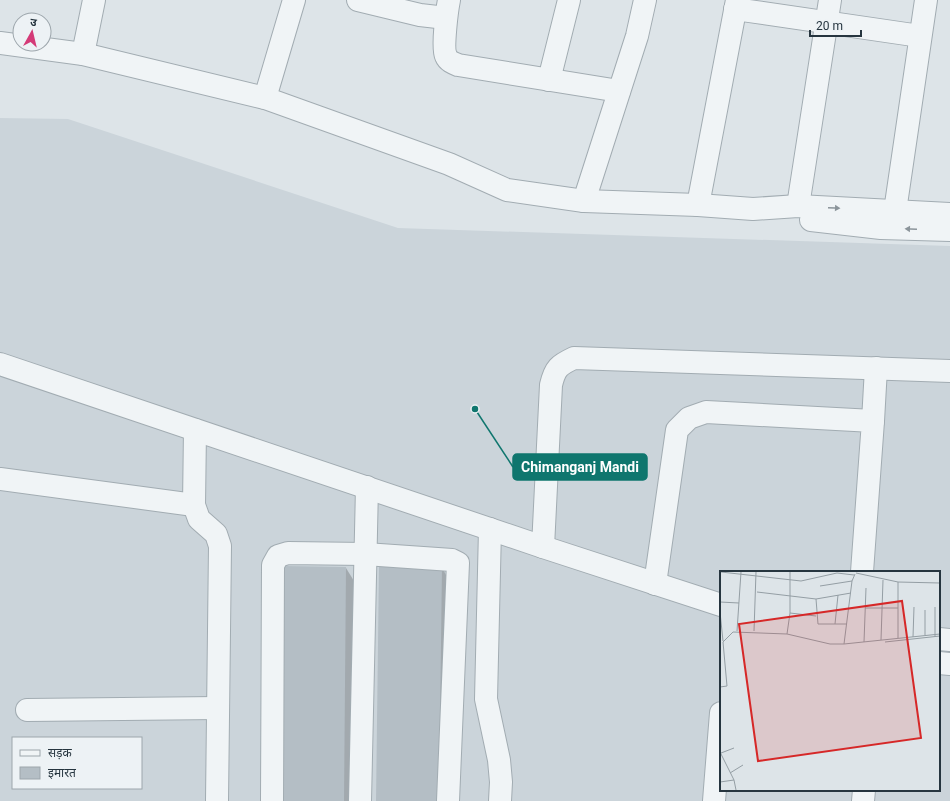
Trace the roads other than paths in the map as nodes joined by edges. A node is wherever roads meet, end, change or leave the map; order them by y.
1 (94, 0) edge
2 (294, 0) edge
3 (358, 0) edge
4 (569, 0) edge
5 (645, 0) edge
6 (830, 0) edge
7 (926, 0) edge
8 (736, 5) edge
9 (448, 9) edge
10 (826, 23) junction
11 (920, 36) junction
12 (0, 43) edge
13 (82, 54) junction
14 (549, 80) junction
15 (620, 91) junction
16 (265, 98) junction
17 (584, 202) junction
18 (698, 205) junction
19 (798, 206) junction
20 (753, 208) junction
21 (895, 211) junction
22 (950, 214) edge
23 (950, 230) edge
24 (0, 364) edge
25 (876, 368) junction
26 (950, 371) edge
27 (873, 421) junction
28 (195, 430) junction
29 (0, 479) edge
30 (367, 488) junction
31 (194, 505) junction
32 (490, 529) junction
33 (543, 547) junction
34 (365, 554) junction
35 (862, 571) edge
36 (655, 584) junction
37 (720, 606) edge
38 (940, 639) edge
39 (950, 640) edge
40 (940, 663) edge
41 (950, 664) edge
42 (218, 708) junction
43 (27, 710) dead end
44 (720, 726) edge
45 (864, 791) edge
46 (217, 801) edge
47 (272, 801) edge
48 (360, 801) edge
49 (448, 801) edge
50 (500, 801) edge
51 (714, 801) edge
52 (863, 801) edge

1 - 13 street
2 - 16 street
3 - 9 street
4 - 14 street
5 - 15 street
6 - 10 street
7 - 11 street
8 - 10 street
8 - 18 street
9 - 14 street
10 - 11 street
10 - 19 street
11 - 21 street
12 - 13 street
13 - 16 street
14 - 15 street
15 - 17 street
16 - 17 street
17 - 18 street
18 - 20 street
19 - 20 street
19 -> 21 street
23 -> 20 street
21 - 22 street
24 - 28 street
25 - 26 street
25 - 27 street
25 - 33 street
27 - 35 street
27 - 36 street
28 - 30 street
28 - 31 street
29 - 31 street
30 - 32 street
30 - 34 street
31 - 42 street
32 - 33 street
32 - 50 street
33 - 36 street
34 - 47 street
34 - 48 street
34 - 49 street
36 - 37 street
38 - 39 street
40 - 41 street
42 - 43 street
42 - 46 street
44 - 51 street
45 - 52 street

